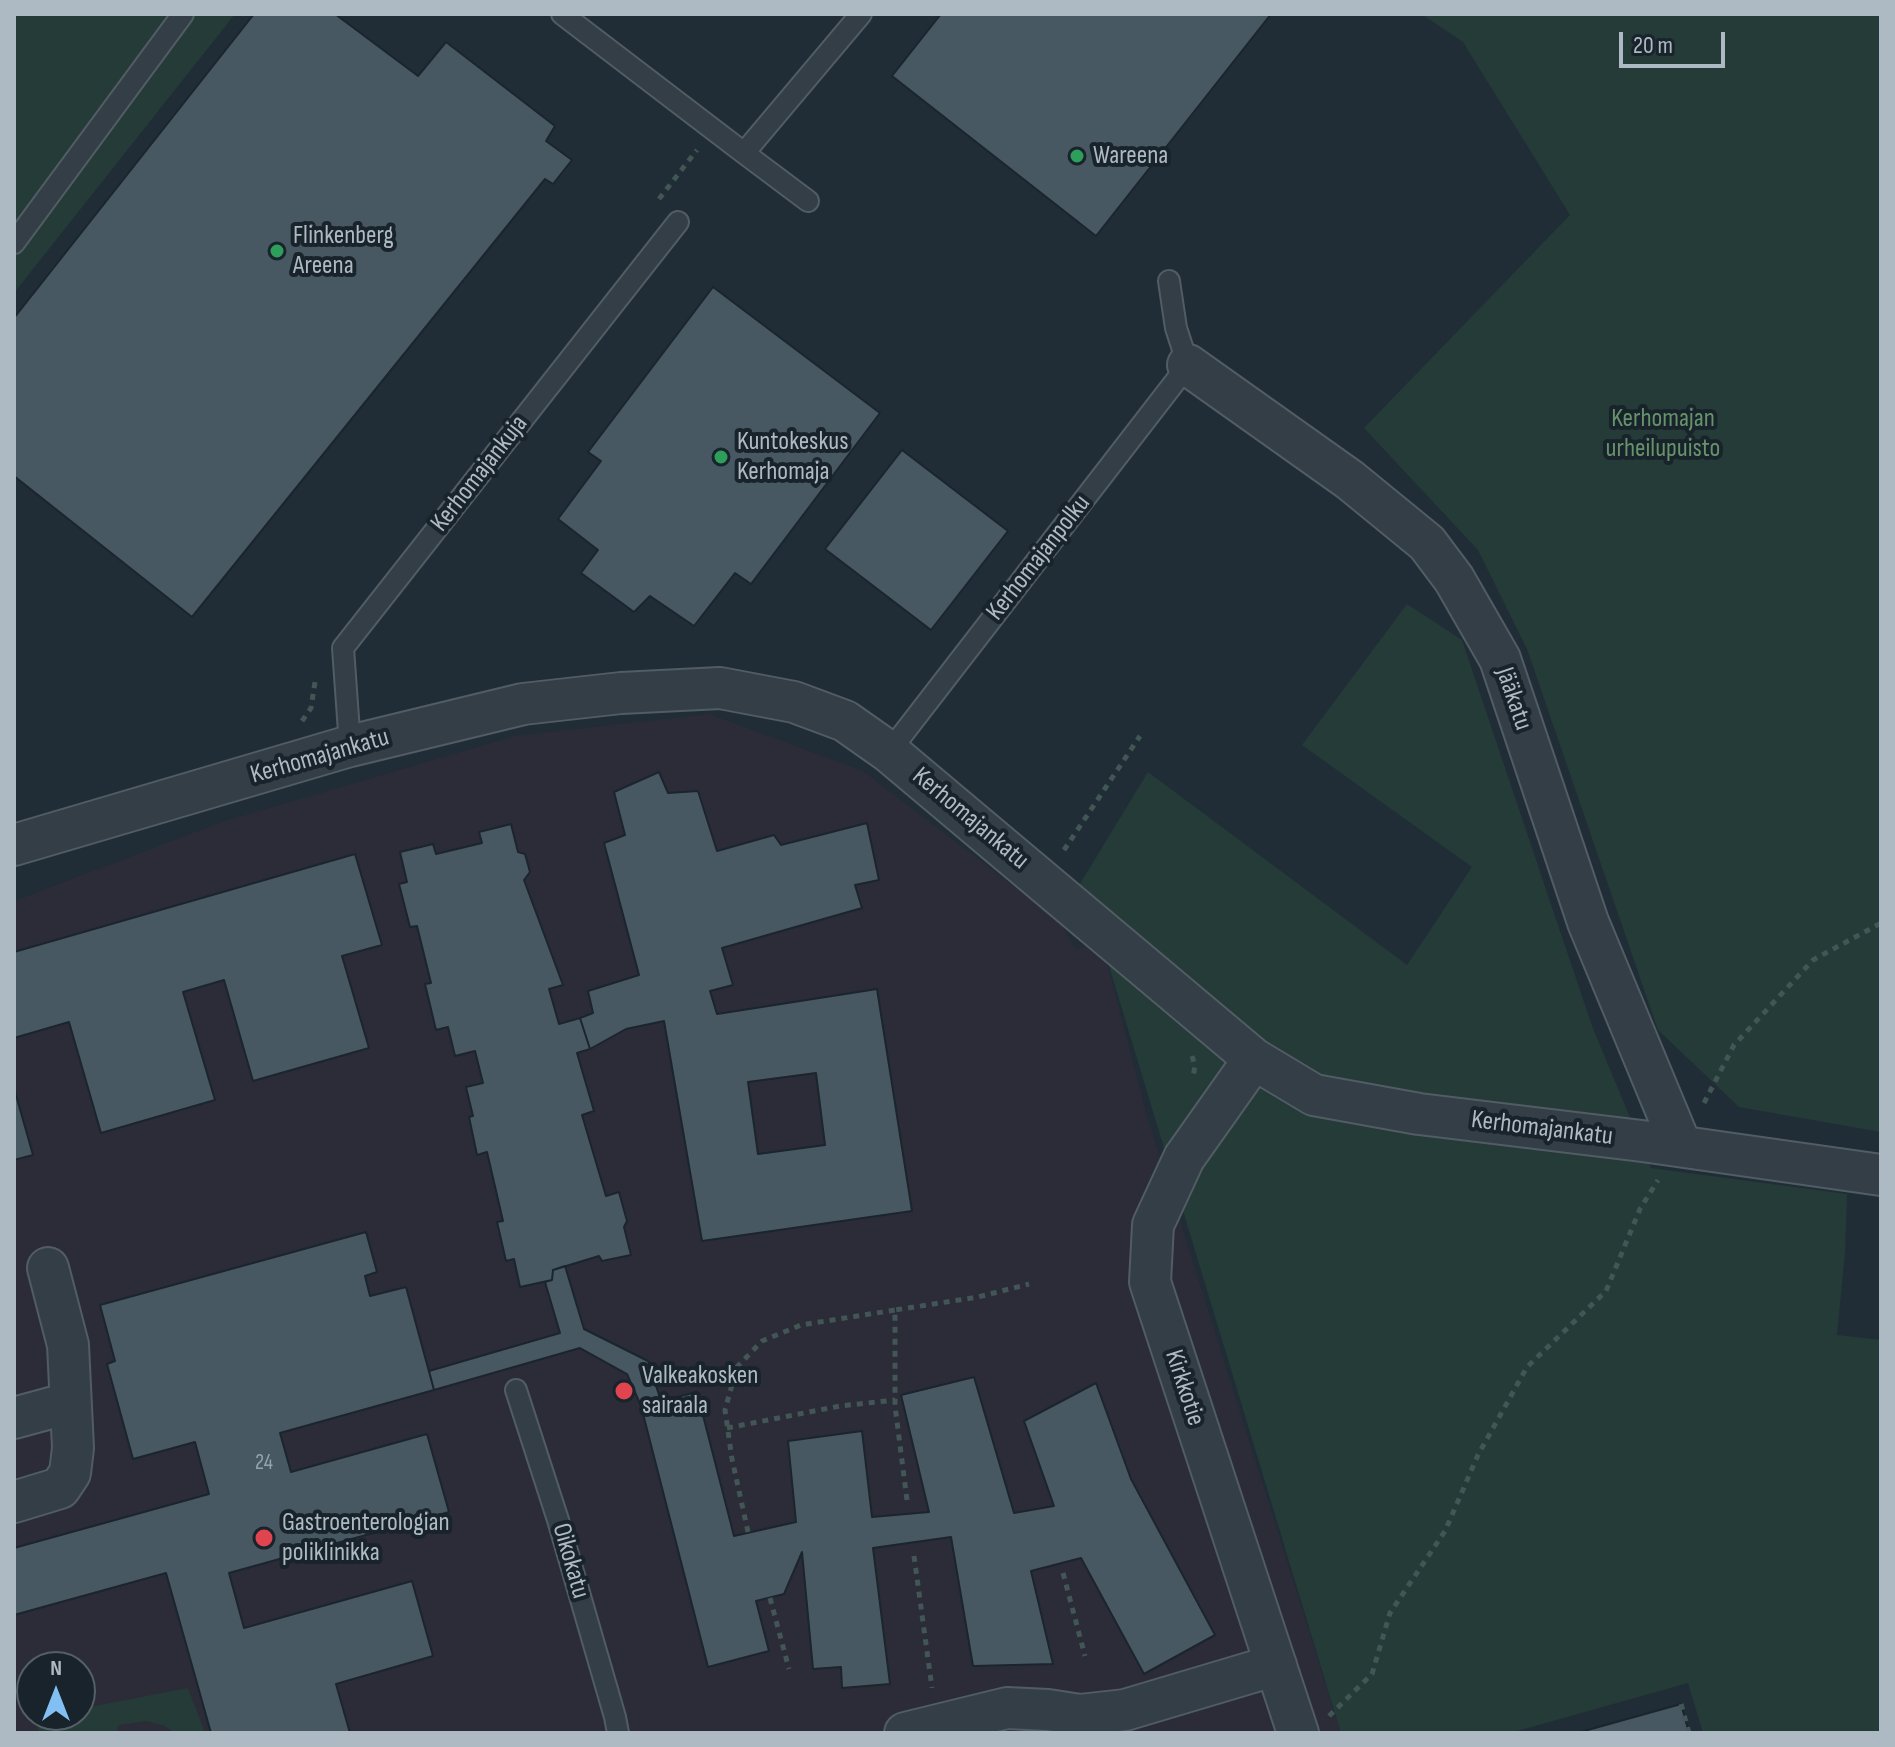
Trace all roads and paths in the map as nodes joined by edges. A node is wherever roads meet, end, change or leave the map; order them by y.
1 (183, 14) edge
2 (562, 14) edge
3 (861, 14) edge
4 (744, 153) junction
5 (808, 201) dead end
6 (678, 222) dead end
7 (14, 243) edge
8 (1169, 281) dead end
9 (1188, 365) junction
10 (1140, 736) dead end
11 (350, 746) junction
12 (889, 752) junction
13 (14, 845) edge
14 (1061, 854) dead end
15 (1881, 923) edge
16 (1254, 1059) junction
17 (1681, 1123) junction
18 (1881, 1175) edge
19 (48, 1268) dead end
20 (1029, 1284) dead end
21 (895, 1310) junction
22 (516, 1390) dead end
23 (895, 1400) junction
24 (69, 1403) junction
25 (14, 1418) edge
26 (727, 1428) junction
27 (907, 1500) dead end
28 (14, 1502) edge
29 (748, 1532) dead end
30 (914, 1556) dead end
31 (1063, 1573) dead end
32 (770, 1598) dead end
33 (1085, 1656) dead end
34 (1276, 1665) junction
35 (789, 1669) dead end
36 (1681, 1704) dead end
37 (1310, 1728) edge
38 (921, 1729) edge
39 (618, 1733) edge
40 (1689, 1733) edge

1 - 7 lane
2 - 4 lane
3 - 4 lane
4 - 5 lane
6 - 11 lane, Kerhomajankuja
8 - 9 lane
9 - 12 lane, Kerhomajanpolku
9 - 17 street, Jääkatu
10 - 14 path
11 - 12 street, Kerhomajankatu
11 - 13 street, Kerhomajankatu
12 - 16 street, Kerhomajankatu
15 - 17 path
16 - 17 street, Kerhomajankatu
16 - 34 street, Kirkkotie
17 - 18 street, Kerhomajankatu
17 - 37 path
19 - 24 street
20 - 21 path
21 - 23 path
21 - 26 path
22 - 39 lane, Oikokatu
23 - 26 path
23 - 27 path
24 - 25 street
24 - 28 street
26 - 29 path
30 - 38 path
31 - 33 path
32 - 35 path
34 - 37 street, Kirkkotie
34 - 38 street
36 - 40 path

